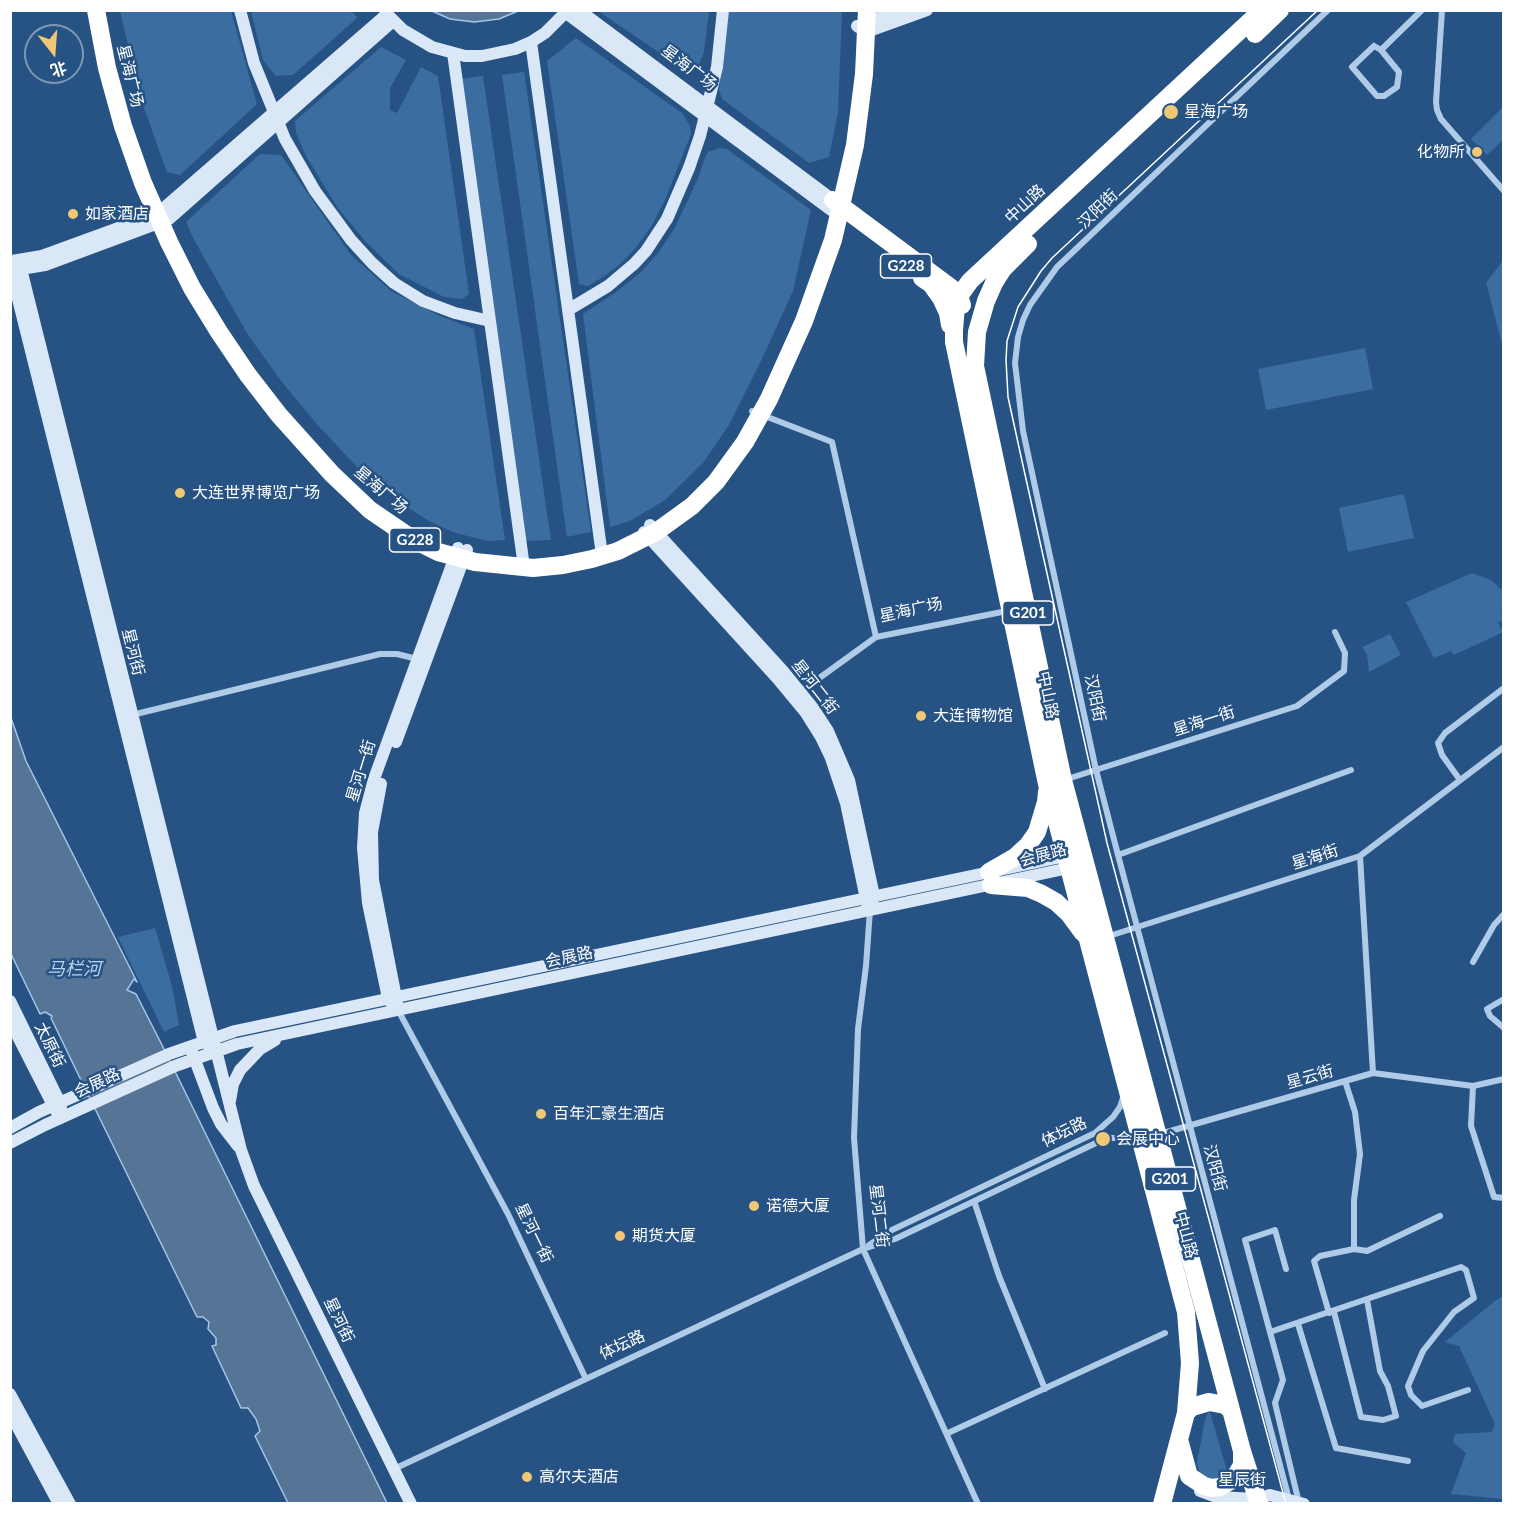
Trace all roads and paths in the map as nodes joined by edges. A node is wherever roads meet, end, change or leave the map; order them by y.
1 (96, 10) edge
2 (106, 10) edge
3 (240, 10) edge
4 (579, 10) edge
5 (723, 10) edge
6 (901, 10) edge
7 (927, 10) edge
8 (1262, 10) edge
9 (1280, 10) edge
10 (1328, 10) edge
11 (1422, 10) edge
12 (1442, 10) edge
13 (567, 12) edge
14 (388, 15) edge
15 (863, 20) edge
16 (531, 42) junction
17 (1381, 50) junction
18 (453, 53) junction
19 (707, 111) junction
20 (276, 118) junction
21 (1503, 191) edge
22 (836, 208) junction
23 (163, 216) junction
24 (14, 264) edge
25 (960, 295) junction
26 (568, 310) junction
27 (490, 321) junction
28 (954, 342) junction
29 (975, 366) junction
30 (756, 413) junction
31 (649, 531) junction
32 (601, 551) junction
33 (461, 554) junction
34 (524, 563) junction
35 (1011, 610) junction
36 (1335, 632) dead end
37 (876, 638) junction
38 (417, 659) junction
39 (1503, 688) edge
40 (800, 692) junction
41 (128, 717) junction
42 (1503, 747) edge
43 (1096, 770) junction
44 (1351, 770) dead end
45 (1460, 780) junction
46 (1055, 782) junction
47 (1118, 855) junction
48 (1360, 856) junction
49 (1073, 861) junction
50 (990, 878) junction
51 (869, 897) junction
52 (870, 910) junction
53 (1503, 914) edge
54 (1137, 927) junction
55 (1097, 941) junction
56 (1473, 962) dead end
57 (392, 998) junction
58 (1503, 999) edge
59 (10, 1001) edge
60 (398, 1010) junction
61 (10, 1021) edge
62 (1503, 1028) edge
63 (289, 1034) junction
64 (208, 1040) junction
65 (190, 1047) junction
66 (216, 1052) junction
67 (194, 1059) junction
68 (172, 1060) junction
69 (1373, 1073) junction
70 (1503, 1079) edge
71 (1345, 1081) junction
72 (1125, 1083) junction
73 (1473, 1086) junction
74 (56, 1105) junction
75 (230, 1105) junction
76 (62, 1118) junction
77 (1190, 1126) junction
78 (10, 1128) edge
79 (1158, 1135) junction
80 (10, 1143) edge
81 (1141, 1145) junction
82 (241, 1149) junction
83 (1503, 1198) edge
84 (975, 1204) dead end
85 (1440, 1216) dead end
86 (863, 1249) junction
87 (1354, 1249) junction
88 (1286, 1269) dead end
89 (1367, 1300) junction
90 (1332, 1312) junction
91 (1298, 1324) junction
92 (1270, 1332) junction
93 (1165, 1333) dead end
94 (585, 1377) junction
95 (1045, 1389) junction
96 (1468, 1390) dead end
97 (10, 1394) edge
98 (1231, 1410) junction
99 (10, 1413) edge
100 (1186, 1413) junction
101 (948, 1433) junction
102 (1180, 1441) junction
103 (1242, 1451) junction
104 (1408, 1461) dead end
105 (393, 1469) junction
106 (1189, 1476) junction
107 (1259, 1495) edge
108 (1298, 1502) edge
109 (59, 1503) edge
110 (70, 1503) edge
111 (411, 1503) edge
112 (978, 1503) edge
113 (1162, 1503) edge

1 - 23 highway, 星海广场 / G228
2 - 23 highway, 星海广场 / G228
3 - 20 street
4 - 19 street, 星海广场
5 - 19 street
6 - 15 street
7 - 15 street
8 - 25 highway, 中山路 / G201
9 - 29 highway, 中山路 / G201
10 - 43 street, 汉阳街
11 - 17 street
12 - 21 street
13 - 16 street
13 - 19 street
14 - 18 street
14 - 20 street
15 - 22 highway, 星海广场 / G228
16 - 18 street
16 - 26 street
17 - 17 street
18 - 27 street
19 - 22 street
19 - 26 street
20 - 23 street
20 - 27 street
22 - 25 highway, G228
22 - 28 highway, G228
22 - 30 highway, 星海广场 / G228
23 - 24 street
23 - 33 highway, 星海广场 / G228
24 - 41 street, 星河街
25 - 28 highway, 中山路 / G201
25 - 29 highway
26 - 32 street
27 - 34 street
28 - 35 highway, 中山路 / G201
29 - 46 highway, 中山路 / G201
30 - 31 highway, 星海广场 / G228
30 - 37 street
31 - 32 highway, 星海广场 / G228
31 - 40 street, 星河二街
31 - 51 street, 星河二街
32 - 34 highway, 星海广场 / G228
33 - 34 highway, 星海广场 / G228
33 - 38 street, 星河一街
33 - 57 street, 星河一街
35 - 37 street, 星海广场
35 - 46 highway, 中山路 / G201
36 - 43 street, 星海一街
37 - 40 street, 星海广场
38 - 41 street
38 - 57 street, 星河一街
39 - 45 street
40 - 51 street, 星河二街
41 - 64 street, 星河街
42 - 45 street, 星海街
43 - 46 street, 星海一街
43 - 47 street, 汉阳街
44 - 47 street
45 - 48 street, 星海街
46 - 49 highway, 中山路 / G201
46 - 50 highway
47 - 54 street, 汉阳街
48 - 54 street, 星海街
48 - 69 street
49 - 50 street, 会展路
49 - 55 highway, 中山路 / G201
50 - 51 street, 会展路
50 - 52 street, 会展路
50 - 55 highway
51 - 52 street, 星河二街
51 - 57 street, 会展路
52 - 60 street, 会展路
52 - 86 street, 星河二街
53 - 56 street
54 - 55 street, 星海街
54 - 77 street, 汉阳街
55 - 72 highway, 中山路 / G201
55 - 79 highway, 中山路 / G201
57 - 60 street, 星河一街
57 - 64 street, 会展路
58 - 62 street
59 - 74 street, 太原街
60 - 63 street, 会展路
60 - 94 street, 星河一街
61 - 74 street, 太原街
63 - 66 street, 会展路
63 - 75 street
64 - 65 street, 会展路
64 - 66 street
65 - 67 street, 星河街
65 - 68 street, 会展路
66 - 67 street, 会展路
66 - 75 street, 星河街
67 - 68 street, 会展路
67 - 82 street, 星河街
68 - 74 street, 会展路
68 - 76 street, 会展路
69 - 71 street, 星云街
69 - 73 street, 星云街
70 - 73 street
71 - 77 street, 星云街
71 - 87 street
72 - 81 highway, 中山路 / G201
72 - 86 street, 体坛路
73 - 83 street
74 - 76 street, 会展路
74 - 78 street
75 - 82 street, 星河街
76 - 80 street
77 - 79 street, 星云街
77 - 108 street, 汉阳街
79 - 98 highway, 中山路 / G201
81 - 86 street, 体坛路
81 - 100 highway, 中山路 / G201
82 - 105 street, 星河街
84 - 95 street
85 - 87 street
86 - 94 street, 体坛路
86 - 101 street, 星河二街
87 - 90 street
88 - 92 street
89 - 90 street
89 - 90 street
89 - 96 street
90 - 91 street
91 - 92 street
91 - 104 street
92 - 108 street
93 - 95 street
94 - 105 street, 体坛路
95 - 101 street
97 - 110 street
98 - 100 highway
98 - 103 highway, 中山路 / G201
99 - 109 street
100 - 102 highway, 中山路 / G201
101 - 112 street, 星河二街
102 - 106 highway
102 - 113 highway, 中山路 / G201
103 - 106 highway
103 - 107 highway, 中山路 / G201
105 - 111 street, 星河街
106 - 107 street, 星辰街
107 - 108 street, 星辰街

